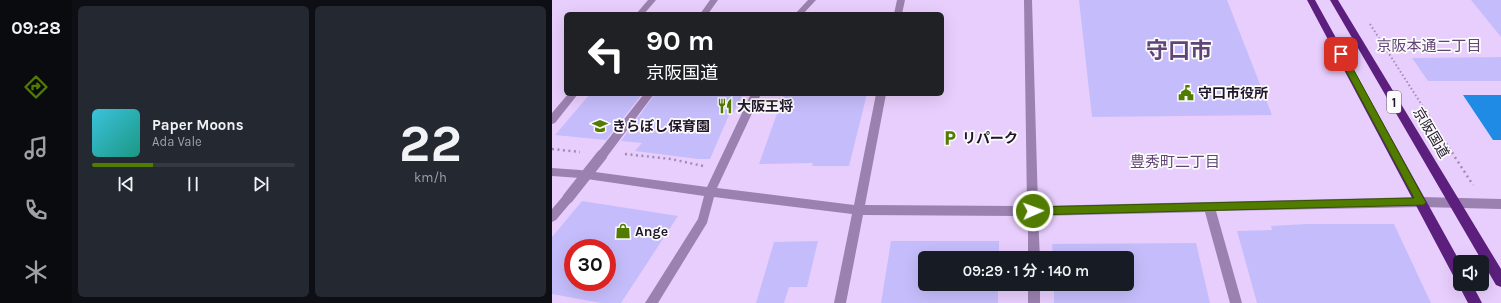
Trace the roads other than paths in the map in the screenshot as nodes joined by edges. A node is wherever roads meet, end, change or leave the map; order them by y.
1 (652, 0) edge
2 (714, 0) edge
3 (812, 0) edge
4 (901, 0) edge
5 (1028, 0) edge
6 (1311, 0) edge
7 (1334, 0) edge
8 (642, 12) edge
9 (705, 12) edge
10 (801, 12) edge
11 (898, 12) edge
12 (571, 96) edge
13 (647, 96) edge
14 (755, 96) edge
15 (881, 96) edge
16 (552, 120) edge
17 (552, 172) edge
18 (710, 192) junction
19 (1421, 202) junction
20 (1455, 204) junction
21 (1501, 204) edge
22 (1209, 206) junction
23 (858, 210) junction
24 (1033, 211) junction
25 (552, 217) edge
26 (1034, 251) edge
27 (1453, 262) edge
28 (1501, 281) edge
29 (1034, 291) edge
30 (1469, 291) edge
31 (651, 303) edge
32 (840, 303) edge
33 (1034, 303) edge
34 (1236, 303) edge
35 (1475, 303) edge

1 - 8 street
2 - 9 street
3 - 10 street
4 - 11 street
5 - 24 street
6 - 19 highway, 1
7 - 20 highway, 京阪国道 / 1
12 - 16 street
13 - 25 street, bridge
14 - 18 street
15 - 23 street
17 - 18 street
18 - 23 street
18 - 31 street
19 - 20 street
19 - 22 street
19 - 27 highway, 1
20 - 21 street
20 - 28 highway, 京阪国道 / 1
22 - 24 street
22 - 34 street
23 - 24 street
23 - 32 street
24 - 26 street
29 - 33 street
30 - 35 highway

